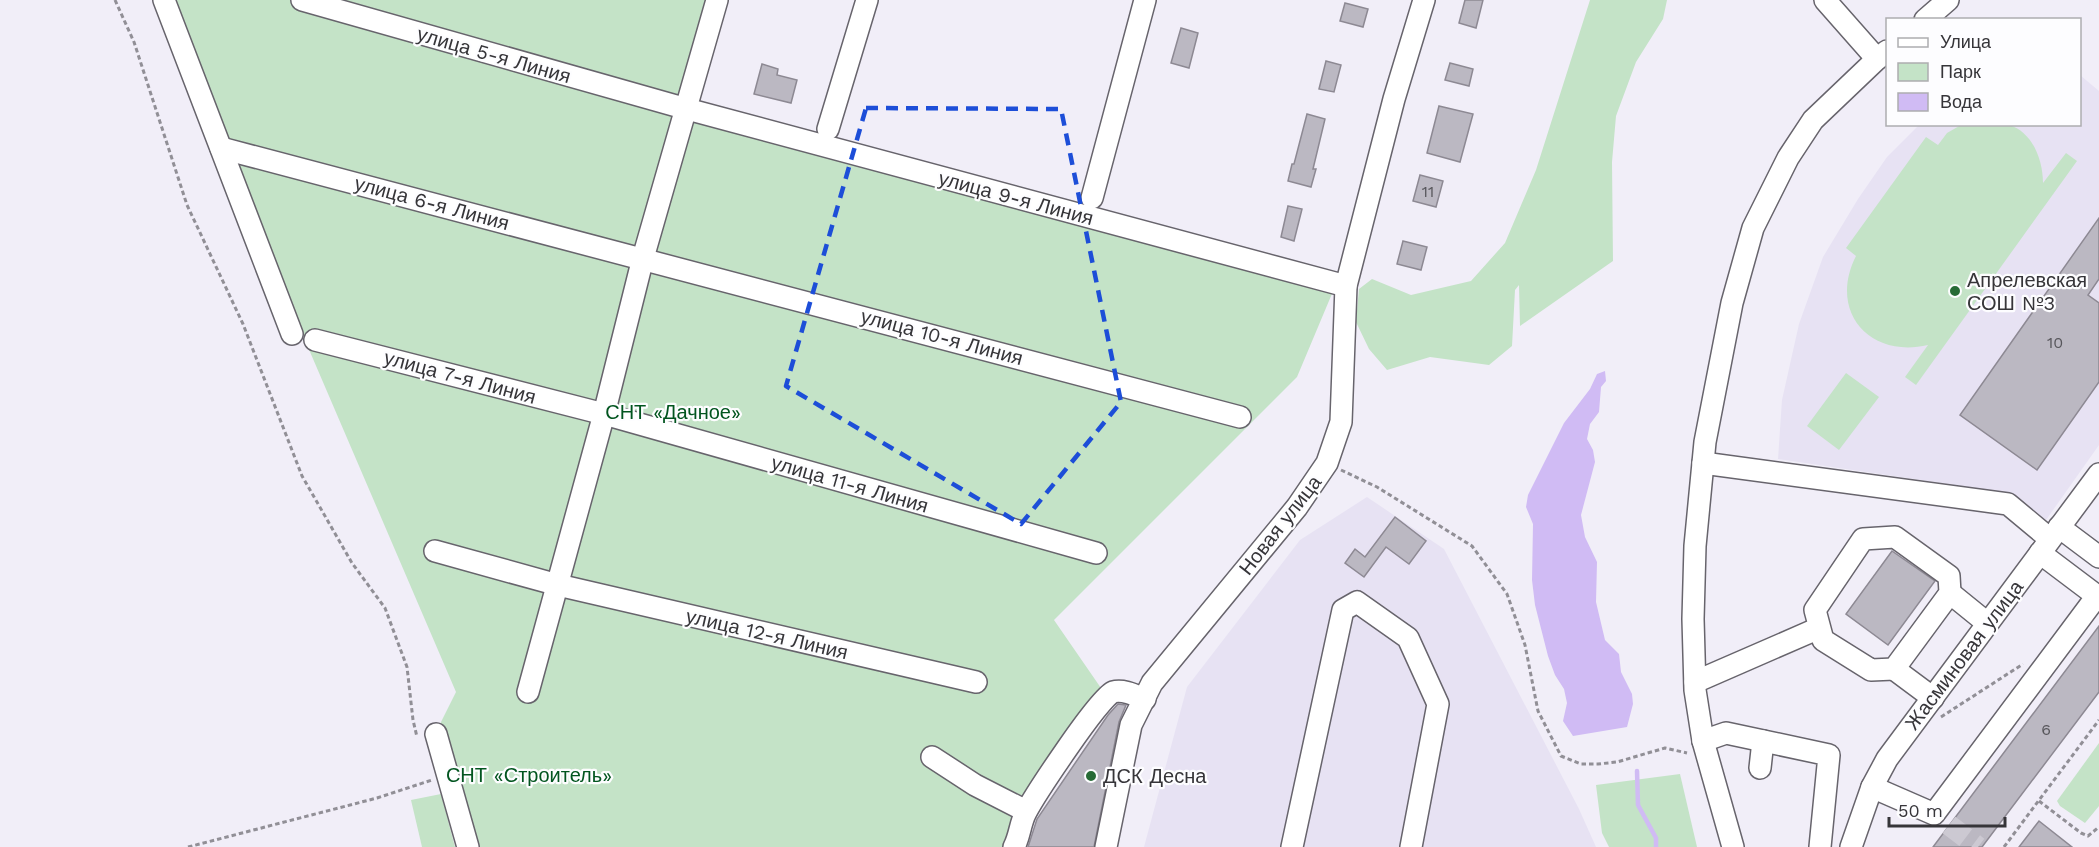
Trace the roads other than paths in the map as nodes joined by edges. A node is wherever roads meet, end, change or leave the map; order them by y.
1 (164, 0) edge
2 (302, 0) edge
3 (717, 0) edge
4 (867, 0) edge
5 (1145, 0) edge
6 (1424, 0) edge
7 (1825, 0) edge
8 (1948, 0) edge
9 (1927, 18) edge
10 (1882, 55) edge
11 (687, 109) junction
12 (828, 129) dead end
13 (221, 148) junction
14 (1092, 198) dead end
15 (643, 258) junction
16 (1346, 286) junction
17 (292, 334) dead end
18 (315, 340) dead end
19 (604, 414) junction
20 (1240, 417) dead end
21 (1703, 463) junction
22 (2099, 474) edge
23 (2050, 540) junction
24 (435, 551) dead end
25 (1096, 553) dead end
26 (2099, 557) edge
27 (558, 585) junction
28 (1950, 593) junction
29 (2098, 596) edge
30 (1987, 623) junction
31 (1819, 628) junction
32 (1894, 669) junction
33 (976, 682) dead end
34 (1695, 682) junction
35 (528, 692) dead end
36 (1933, 698) junction
37 (1144, 699) junction
38 (427, 739) road end
39 (1763, 741) junction
40 (1705, 747) junction
41 (932, 757) dead end
42 (1760, 768) dead end
43 (1872, 786) junction
44 (1026, 811) junction
45 (468, 847) edge
46 (1014, 847) edge
47 (1106, 847) edge
48 (1292, 847) edge
49 (1411, 847) edge
50 (1733, 847) edge
51 (1820, 847) edge
52 (1851, 847) edge

1 - 13 street
2 - 11 street, улица 5-я Линия
3 - 11 street
4 - 12 street
5 - 14 street
6 - 16 street, Новая улица
7 - 10 street
8 - 9 street
10 - 21 street
11 - 15 street
11 - 16 street, улица 9-я Линия
13 - 15 street, улица 6-я Линия
13 - 17 street
15 - 19 street
15 - 20 street, улица 10-я Линия
16 - 37 street, Новая улица
18 - 19 street, улица 7-я Линия
19 - 25 street, улица 11-я Линия
19 - 27 street
21 - 23 street
21 - 34 street
22 - 23 street, Жасминовая улица
23 - 26 street
23 - 29 street
23 - 30 street, Жасминовая улица
24 - 27 street, улица 12-я Линия
27 - 33 street, улица 12-я Линия
27 - 35 street
28 - 30 street
28 - 31 street
28 - 32 street
29 - 43 street
30 - 36 street, Жасминовая улица
31 - 32 street
31 - 34 street
32 - 36 street
34 - 40 street
36 - 43 street, Жасминовая улица
37 - 44 street
37 - 47 street, Новая улица
38 - 45 street
39 - 40 street
39 - 42 street
39 - 51 street
40 - 50 street
41 - 44 street
43 - 52 street, Жасминовая улица
44 - 46 street
48 - 49 street

